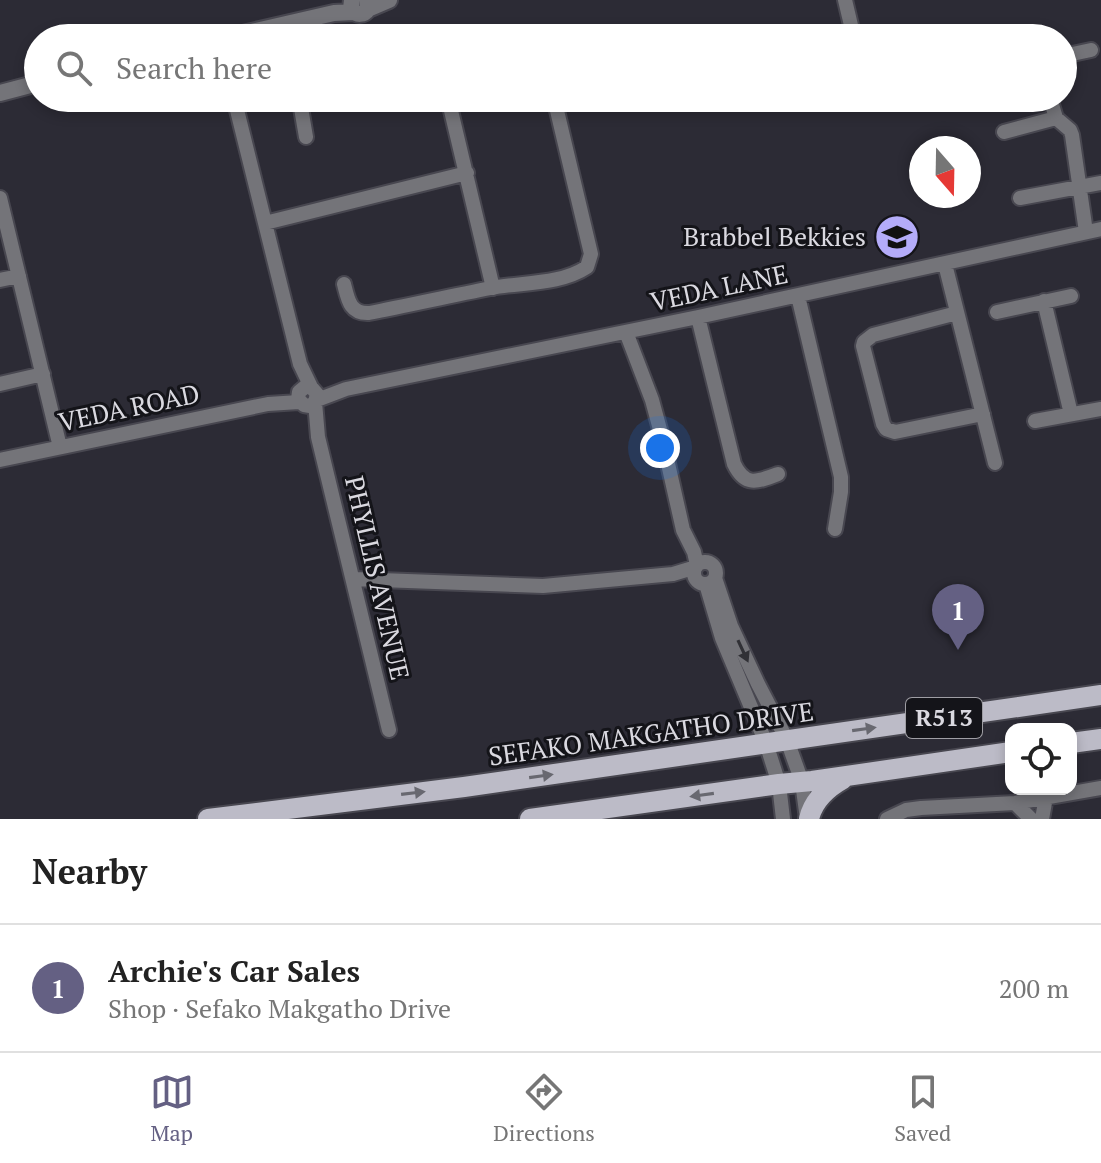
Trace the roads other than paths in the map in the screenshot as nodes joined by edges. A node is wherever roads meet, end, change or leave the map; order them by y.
1 (389, 0) edge
2 (845, 0) edge
3 (358, 5) edge
4 (286, 24) edge
5 (851, 24) edge
6 (1091, 50) dead end
7 (1077, 53) edge
8 (24, 87) edge
9 (0, 93) edge
10 (237, 112) edge
11 (302, 112) edge
12 (452, 112) edge
13 (557, 112) edge
14 (1054, 112) edge
15 (1056, 118) junction
16 (1004, 132) dead end
17 (306, 137) dead end
18 (467, 173) junction
19 (1101, 183) edge
20 (1079, 187) junction
21 (0, 198) edge
22 (1020, 198) dead end
23 (265, 223) junction
24 (1093, 231) edge
25 (945, 264) junction
26 (19, 276) junction
27 (0, 280) edge
28 (344, 284) dead end
29 (493, 288) junction
30 (798, 296) junction
31 (1071, 296) dead end
32 (1044, 301) junction
33 (997, 312) dead end
34 (957, 313) junction
35 (698, 317) junction
36 (626, 332) junction
37 (43, 374) junction
38 (0, 384) edge
39 (346, 389) joint
40 (307, 396) junction
41 (1101, 409) edge
42 (983, 414) junction
43 (1071, 414) junction
44 (1035, 421) dead end
45 (60, 447) junction
46 (0, 460) edge
47 (995, 463) dead end
48 (778, 474) dead end
49 (835, 529) dead end
50 (701, 570) junction
51 (353, 579) junction
52 (1101, 695) edge
53 (389, 730) dead end
54 (1101, 739) edge
55 (787, 740) junction
56 (1077, 742) edge
57 (766, 743) junction
58 (1005, 753) edge
59 (866, 772) junction
60 (802, 782) junction
61 (779, 784) junction
62 (1101, 788) edge
63 (1046, 797) junction
64 (1015, 803) junction
65 (964, 806) junction
66 (208, 819) edge
67 (530, 819) edge
68 (783, 819) edge
69 (808, 819) edge
70 (887, 819) edge
71 (952, 819) edge
72 (1031, 819) edge
73 (1042, 819) edge

1 - 3 street
2 - 5 street
3 - 4 street
6 - 7 street
8 - 9 street
10 - 23 street, PHYLLIS AVENUE
11 - 17 street
12 - 18 street
13 - 29 street
14 - 15 street
15 - 16 street
15 - 20 street
18 - 23 street
18 - 29 street
19 - 20 street
20 - 22 street
20 - 24 street
21 - 26 street
23 - 40 street, PHYLLIS AVENUE
24 - 25 street, VEDA LANE
25 - 30 street, VEDA LANE
25 - 34 street
26 - 27 street
26 - 37 street
28 - 29 street
30 - 35 street, VEDA LANE
30 - 49 street
31 - 32 street
32 - 33 street
32 - 43 street
34 - 42 street
34 - 42 street
35 - 36 street, VEDA LANE
35 - 48 street
36 - 39 street, VEDA LANE
36 - 50 street
37 - 38 street
37 - 45 street
39 - 40 street, VEDA ROAD
40 - 45 street, VEDA ROAD
40 - 51 street, PHYLLIS AVENUE
41 - 43 street
42 - 47 street
43 - 44 street
45 - 46 street, VEDA ROAD
50 - 51 street
50 -> 55 street
50 - 57 street
51 - 53 street, PHYLLIS AVENUE
55 -> 52 main road, SEFAKO MAKGATHO DRIVE / R513
54 - 56 main road
55 - 57 main road, SEFAKO MAKGATHO DRIVE / R513
55 - 60 street
57 - 61 street
66 -> 57 main road, SEFAKO MAKGATHO DRIVE / R513
58 - 59 main road, R513
59 - 60 main road, R513
59 - 69 main road
60 - 61 main road, R513
60 - 69 street
61 -> 67 main road, R513
61 - 68 street
62 - 63 street
63 - 64 street
63 - 73 street
64 - 65 street
64 - 72 street
65 - 70 street
65 - 71 street

